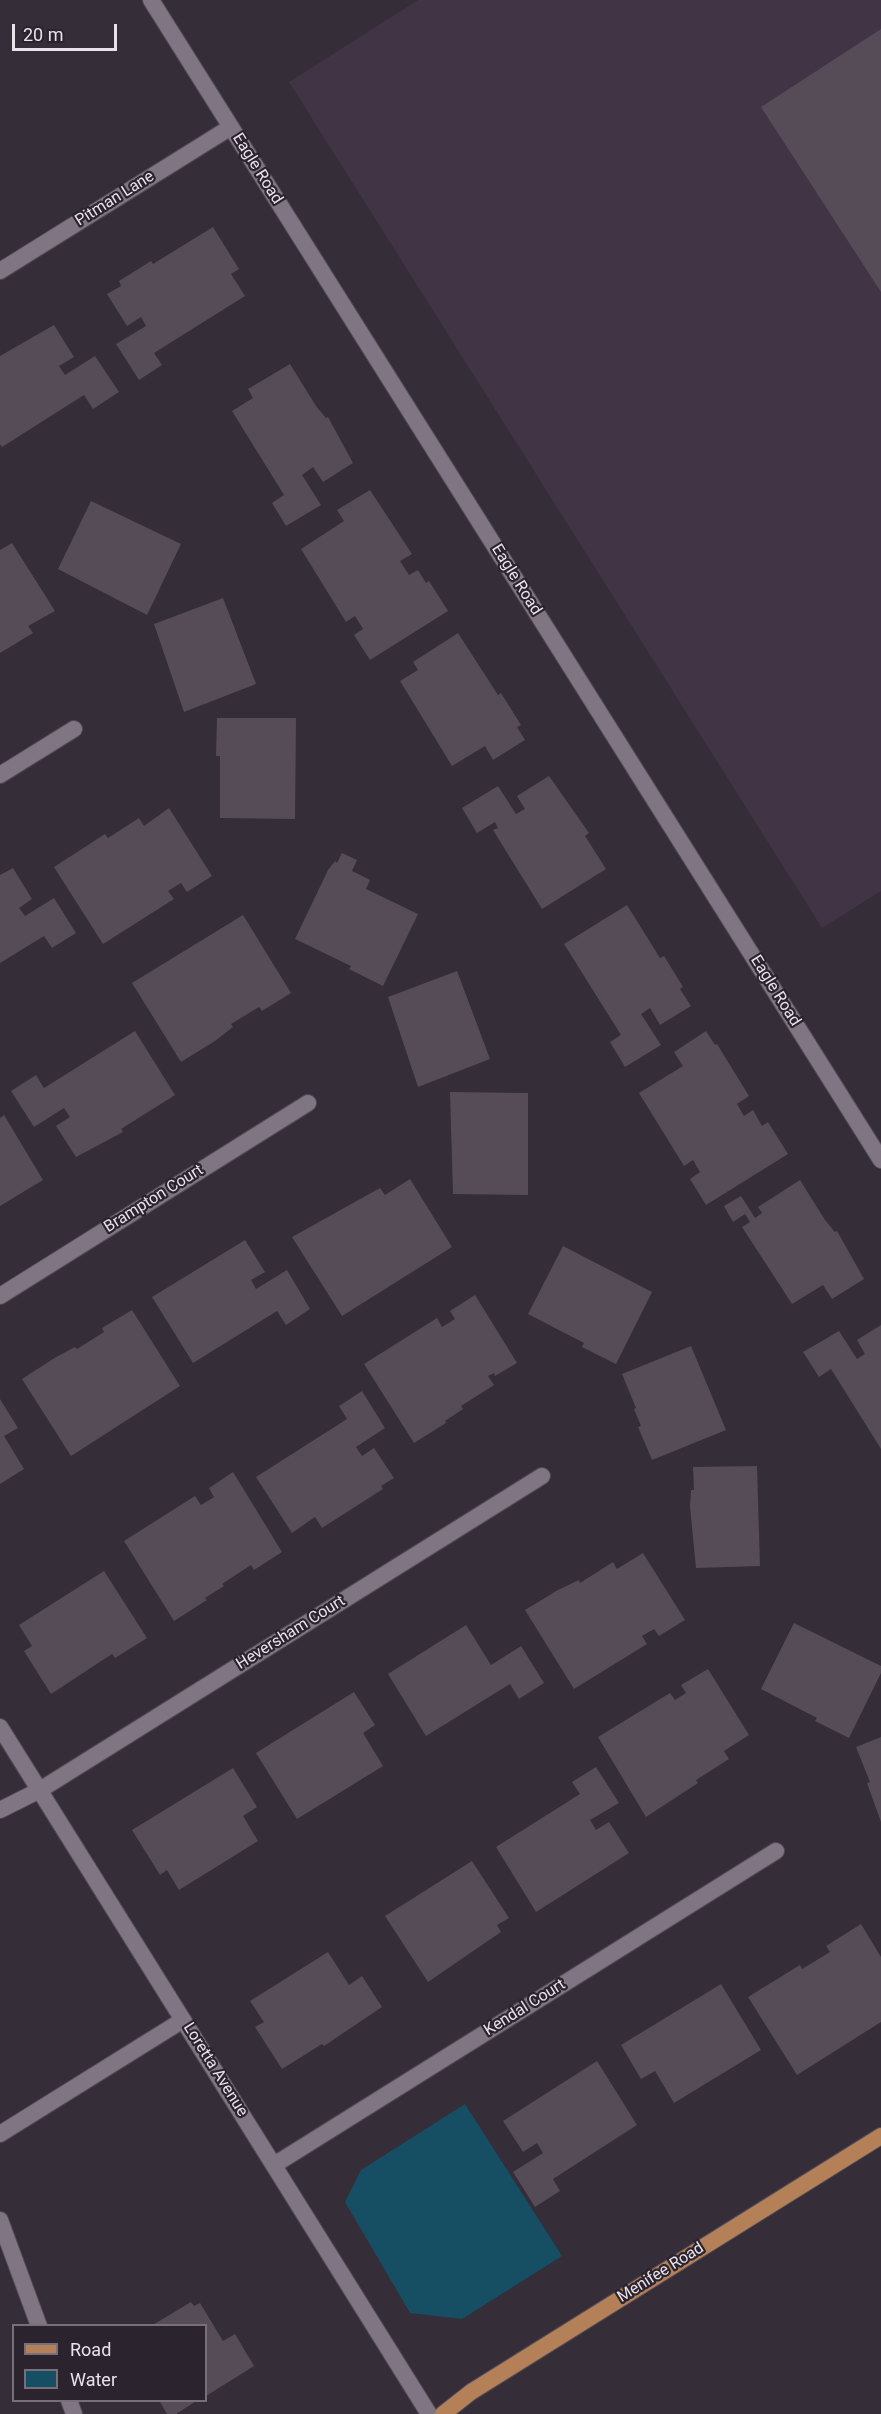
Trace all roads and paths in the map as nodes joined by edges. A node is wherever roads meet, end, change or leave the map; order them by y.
1 (151, 0) edge
2 (231, 127) junction
3 (0, 270) edge
4 (74, 729) dead end
5 (0, 775) edge
6 (308, 1103) dead end
7 (881, 1160) edge
8 (0, 1296) edge
9 (542, 1476) dead end
10 (0, 1726) edge
11 (40, 1790) junction
12 (0, 1810) edge
13 (776, 1851) dead end
14 (183, 2020) junction
15 (0, 2134) edge
16 (881, 2136) edge
17 (274, 2165) junction
18 (0, 2220) edge
19 (39, 2324) edge
20 (429, 2414) edge
21 (443, 2414) edge

1 - 2 street, Eagle Road
2 - 3 street, Pitman Lane
2 - 7 street, Eagle Road
4 - 5 street
6 - 8 street, Brampton Court
9 - 11 street, Heversham Court
10 - 11 street, Loretta Avenue
11 - 12 street, Heversham Court
11 - 14 street, Loretta Avenue
13 - 17 street, Kendal Court
14 - 15 street
14 - 17 street, Loretta Avenue
16 - 21 main road, Menifee Road
17 - 20 street, Loretta Avenue
18 - 19 street

